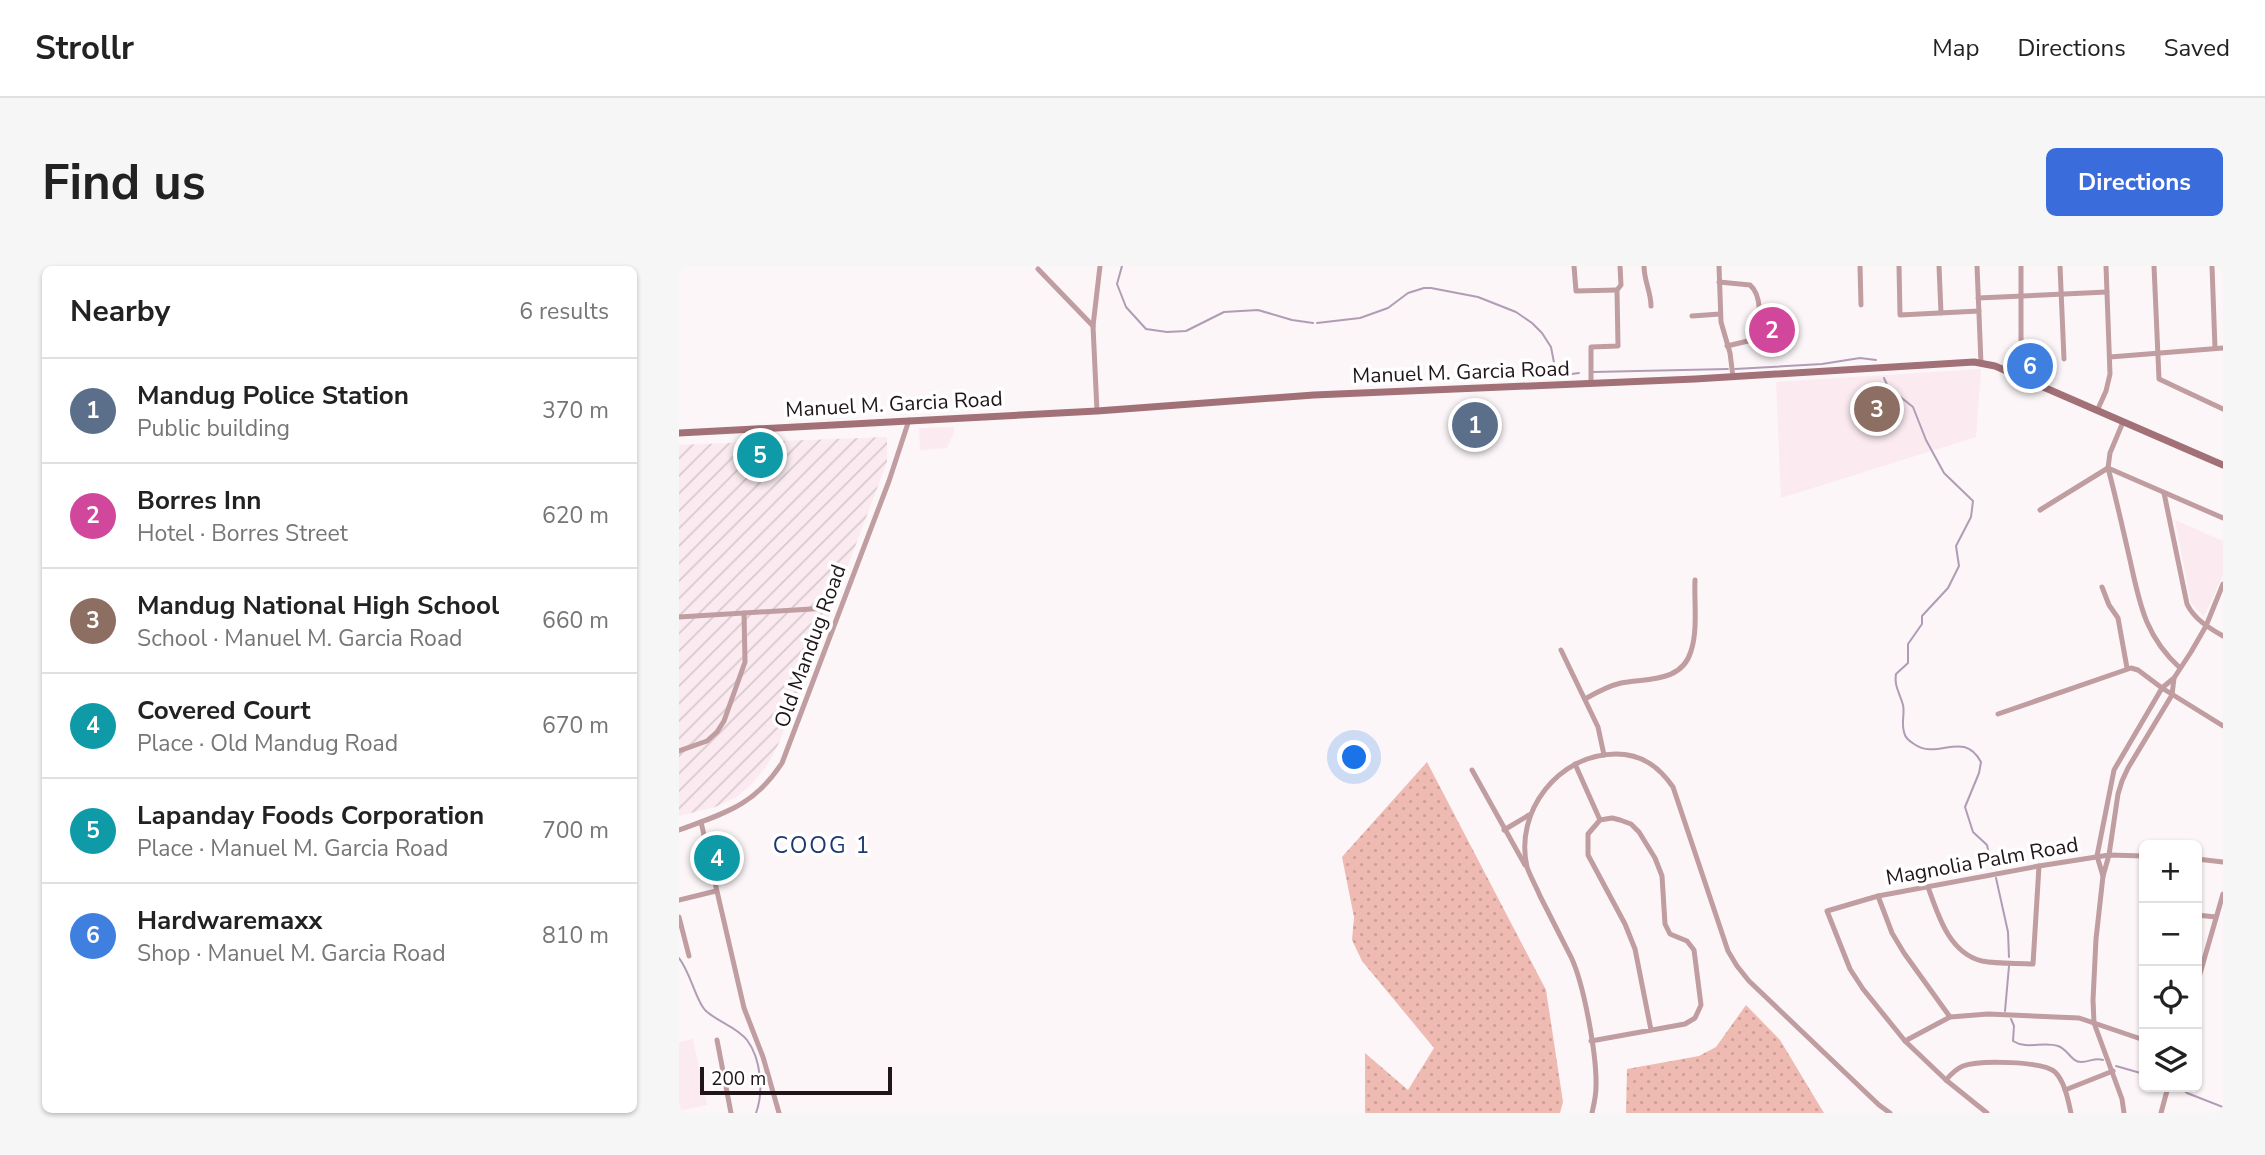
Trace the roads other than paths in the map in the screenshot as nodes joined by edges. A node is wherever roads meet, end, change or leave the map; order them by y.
1 (1100, 266) edge
2 (1574, 266) edge
3 (1620, 266) edge
4 (1643, 266) edge
5 (1719, 266) edge
6 (1860, 266) edge
7 (1899, 266) edge
8 (1939, 266) edge
9 (1977, 266) edge
10 (2021, 266) edge
11 (2060, 266) edge
12 (2106, 266) edge
13 (2154, 266) edge
14 (2212, 266) edge
15 (1038, 269) dead end
16 (1719, 282) junction
17 (1617, 290) junction
18 (2107, 292) junction
19 (2061, 294) junction
20 (2021, 296) junction
21 (1978, 298) junction
22 (1861, 304) dead end
23 (1651, 306) dead end
24 (1979, 311) junction
25 (1941, 313) junction
26 (1720, 314) junction
27 (1692, 316) dead end
28 (1093, 326) junction
29 (2021, 340) dead end
30 (1727, 346) junction
31 (2215, 348) junction
32 (2223, 348) edge
33 (2158, 354) junction
34 (2223, 354) edge
35 (2110, 357) junction
36 (2064, 359) dead end
37 (1981, 363) junction
38 (1733, 377) junction
39 (1591, 384) junction
40 (2223, 409) edge
41 (1097, 411) junction
42 (2097, 411) junction
43 (909, 421) junction
44 (2123, 422) junction
45 (679, 433) edge
46 (2223, 465) edge
47 (2108, 468) junction
48 (2164, 493) junction
49 (2039, 510) dead end
50 (2223, 518) edge
51 (1695, 580) dead end
52 (2223, 584) edge
53 (2102, 587) dead end
54 (828, 608) dead end
55 (744, 613) junction
56 (679, 617) edge
57 (2206, 626) junction
58 (2223, 636) edge
59 (1560, 650) dead end
60 (2127, 668) junction
61 (2180, 668) junction
62 (2174, 678) junction
63 (2162, 688) junction
64 (2172, 695) junction
65 (1585, 699) junction
66 (1998, 715) dead end
67 (2145, 716) junction
68 (2155, 722) junction
69 (2223, 726) edge
70 (679, 751) edge
71 (1604, 755) junction
72 (1575, 764) junction
73 (1472, 770) dead end
74 (1530, 815) junction
75 (1600, 820) junction
76 (701, 822) junction
77 (679, 830) edge
78 (1504, 830) junction
79 (2109, 855) junction
80 (2097, 856) junction
81 (2139, 856) edge
82 (2202, 860) edge
83 (2223, 862) edge
84 (2039, 866) junction
85 (1528, 869) junction
86 (2103, 876) junction
87 (1929, 887) junction
88 (716, 891) junction
89 (2223, 894) edge
90 (1878, 896) junction
91 (679, 900) edge
92 (2202, 916) edge
93 (679, 917) edge
94 (2216, 917) junction
95 (689, 957) dead end
96 (2202, 966) edge
97 (1950, 1017) junction
98 (2094, 1023) junction
99 (1651, 1030) junction
100 (2139, 1038) edge
101 (717, 1040) dead end
102 (1591, 1041) junction
103 (1905, 1041) junction
104 (2113, 1072) junction
105 (1946, 1080) junction
106 (2065, 1090) junction
107 (2167, 1092) edge
108 (731, 1113) edge
109 (779, 1113) edge
110 (1592, 1113) edge
111 (1890, 1113) edge
112 (1987, 1113) edge
113 (2071, 1113) edge
114 (2124, 1113) edge
115 (2161, 1113) edge

1 - 28 street
2 - 17 street
3 - 17 street
4 - 23 street
5 - 16 street
6 - 22 street
7 - 25 street
8 - 25 street
9 - 21 street
10 - 20 street
11 - 19 street
12 - 18 street
13 - 33 street
14 - 31 street
15 - 28 street
16 - 26 street
16 - 30 street
17 - 39 street
18 - 19 street
18 - 35 street
19 - 20 street
19 - 36 street
20 - 21 street
20 - 29 street
21 - 24 street
24 - 25 street
24 - 37 street
26 - 27 street
26 - 30 street
28 - 41 street
30 - 38 street
31 - 32 street
31 - 33 street
31 - 34 street
33 - 35 street
33 - 40 street
35 - 42 street
37 - 38 main road, Manuel M. Garcia Road
37 - 42 main road, Manuel M. Garcia Road
38 - 39 main road, Manuel M. Garcia Road
39 - 41 main road, Manuel M. Garcia Road
41 - 43 main road, Manuel M. Garcia Road
42 - 44 main road, Manuel M. Garcia Road
43 - 45 main road, Manuel M. Garcia Road
43 - 76 street, Old Mandug Road
44 - 46 main road, Manuel M. Garcia Road
44 - 47 street
47 - 48 street
47 - 49 street
47 - 61 street
48 - 50 street
48 - 57 street
51 - 65 street
52 - 57 street
53 - 60 street
54 - 55 street
55 - 56 street
55 - 70 street
57 - 58 street
57 - 61 street
59 - 65 street
60 - 63 street
60 - 66 street
61 - 62 street
62 - 63 street
62 - 64 street
63 - 64 street
63 - 67 street
64 - 68 street
64 - 69 street
65 - 71 street
67 - 68 street
67 - 80 street
68 - 79 street
71 - 72 street
71 - 111 street
72 - 74 street
72 - 75 street
73 - 78 street
74 - 78 street
74 - 85 street
75 - 99 street
75 - 99 street
76 - 77 street, Old Mandug Road
76 - 88 street
78 - 85 street
79 - 80 street, Magnolia Palm Road
79 - 81 street, Magnolia Palm Road
79 - 86 street
80 - 84 street, Magnolia Palm Road
80 - 86 street
82 - 83 street
84 - 87 street, Magnolia Palm Road
84 - 87 street
85 - 102 street
86 - 98 street
87 - 90 street, Magnolia Palm Road
88 - 91 street
88 - 109 street
89 - 94 street
90 - 97 street
90 - 103 street, Magnolia Palm Road
92 - 94 street
93 - 95 street
94 - 96 street
97 - 98 street
97 - 103 street
98 - 100 street
98 - 104 street
99 - 102 street
101 - 108 street
102 - 110 street
103 - 105 street
104 - 106 street
104 - 114 street
105 - 106 street
105 - 112 street
106 - 113 street
107 - 115 street

